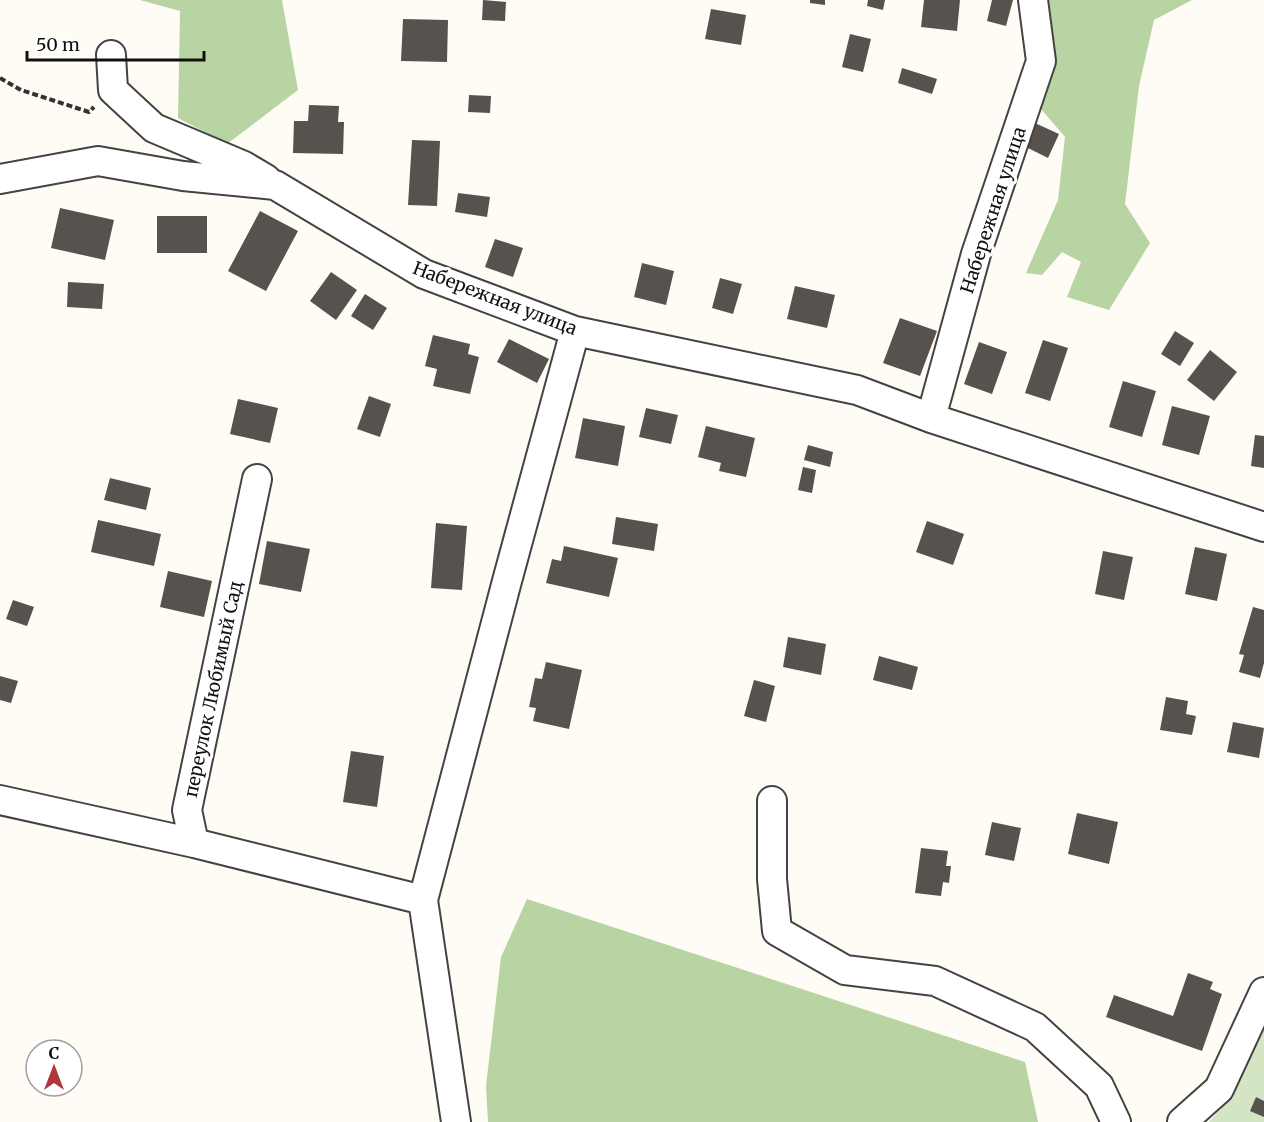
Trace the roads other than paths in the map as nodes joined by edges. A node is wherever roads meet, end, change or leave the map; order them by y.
1 (1033, 0) edge
2 (111, 56) dead end
3 (0, 179) edge
4 (275, 185) junction
5 (575, 331) junction
6 (931, 418) junction
7 (257, 479) dead end
8 (1264, 526) edge
9 (0, 800) edge
10 (772, 801) dead end
11 (194, 843) junction
12 (423, 900) junction
13 (1264, 992) edge
14 (456, 1122) edge
15 (1116, 1122) edge
16 (1182, 1122) edge

1 - 6 street, Набережная улица
2 - 4 street
3 - 4 street, Набережная улица
4 - 5 street, Набережная улица
5 - 6 street, Набережная улица
5 - 12 street
6 - 8 street, Набережная улица
7 - 11 street, переулок Любимый Сад
9 - 11 street
10 - 15 street
11 - 12 street
12 - 14 street
13 - 16 street

